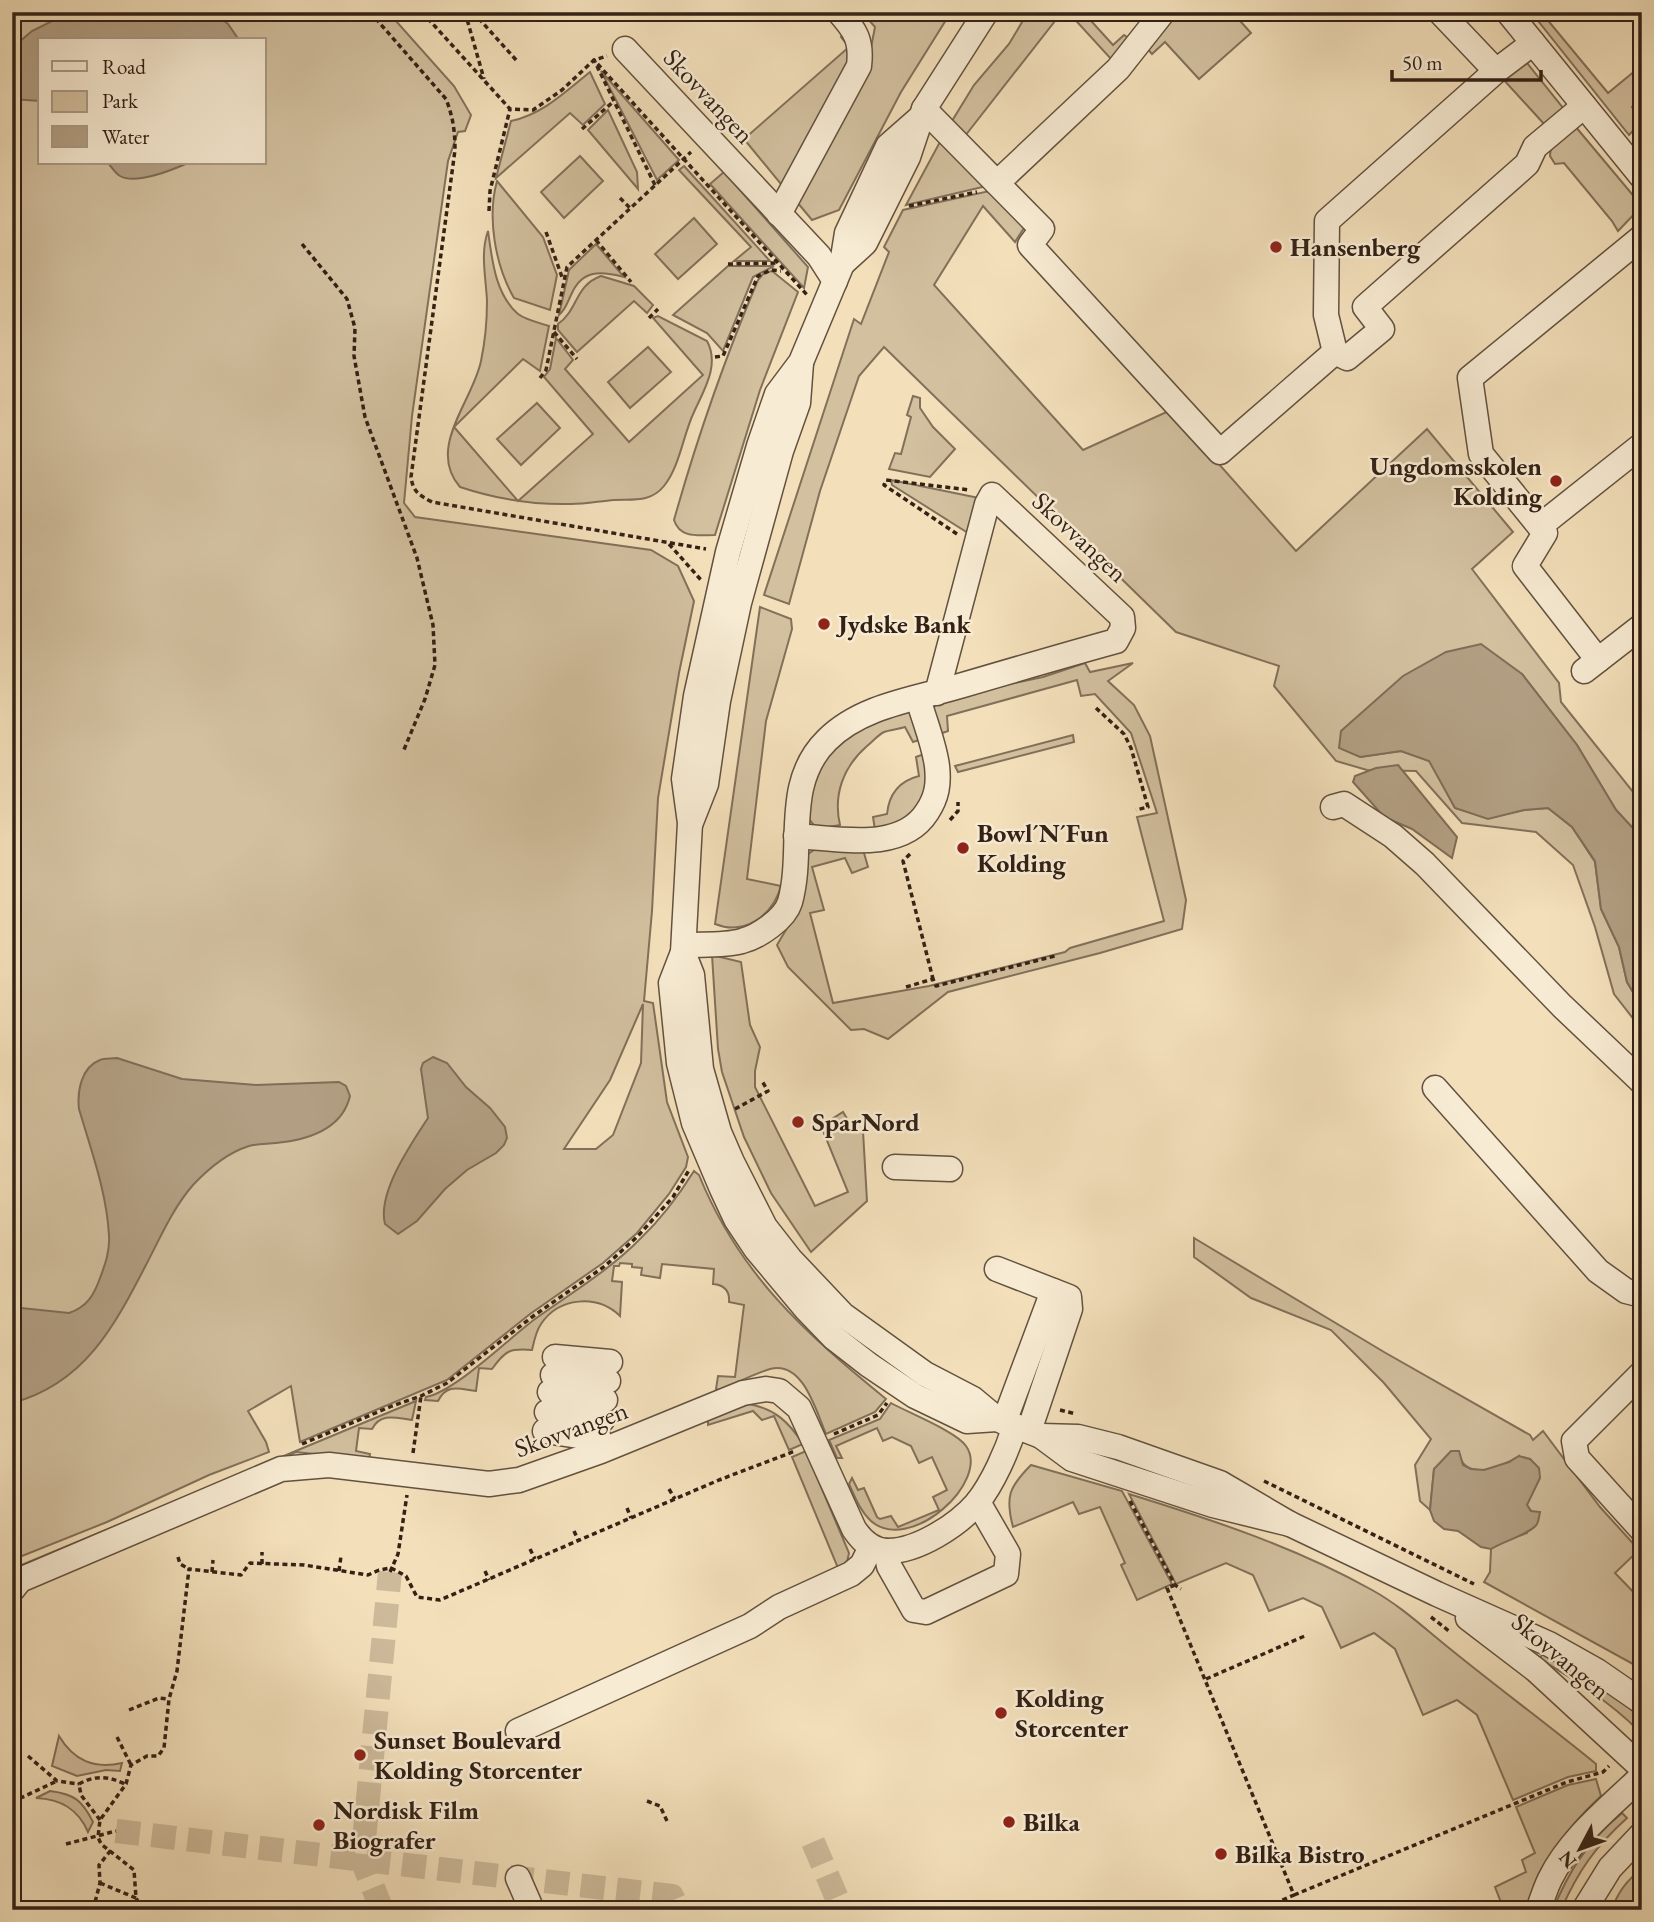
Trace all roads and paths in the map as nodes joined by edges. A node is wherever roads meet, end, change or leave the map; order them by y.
1 (370, 12) edge
2 (422, 12) edge
3 (465, 12) edge
4 (473, 12) edge
5 (839, 12) edge
6 (986, 12) edge
7 (1163, 12) edge
8 (1440, 12) edge
9 (1508, 12) edge
10 (1533, 43) junction
11 (625, 49) joint
12 (594, 60) junction
13 (517, 61) dead end
14 (1496, 71) junction
15 (484, 81) junction
16 (613, 102) junction
17 (1584, 106) junction
18 (510, 109) junction
19 (922, 113) junction
20 (582, 129) dead end
21 (707, 137) junction
22 (683, 160) junction
23 (1642, 177) edge
24 (997, 183) junction
25 (655, 185) junction
26 (620, 198) dead end
27 (630, 208) junction
28 (882, 208) junction
29 (489, 211) dead end
30 (779, 214) junction
31 (546, 232) dead end
32 (1642, 237) edge
33 (596, 240) junction
34 (302, 244) dead end
35 (777, 263) junction
36 (728, 264) dead end
37 (783, 271) junction
38 (838, 273) junction
39 (563, 279) junction
40 (631, 282) dead end
41 (825, 305) junction
42 (658, 309) dead end
43 (649, 318) dead end
44 (554, 332) junction
45 (1335, 352) junction
46 (715, 357) dead end
47 (577, 359) dead end
48 (801, 362) junction
49 (540, 378) dead end
50 (1642, 445) edge
51 (992, 495) junction
52 (1540, 526) junction
53 (667, 542) junction
54 (976, 547) junction
55 (728, 552) junction
56 (717, 598) junction
57 (1642, 625) edge
58 (927, 695) junction
59 (1096, 708) dead end
60 (403, 752) dead end
61 (958, 793) dead end
62 (1333, 807) dead end
63 (1136, 810) dead end
64 (690, 823) junction
65 (941, 828) dead end
66 (796, 835) junction
67 (913, 852) dead end
68 (684, 949) junction
69 (1055, 956) dead end
70 (933, 979) junction
71 (906, 986) dead end
72 (762, 1081) dead end
73 (1642, 1082) edge
74 (1435, 1088) dead end
75 (730, 1112) dead end
76 (707, 1156) junction
77 (895, 1167) dead end
78 (950, 1169) dead end
79 (997, 1269) dead end
80 (1053, 1290) junction
81 (1642, 1295) edge
82 (1642, 1373) edge
83 (900, 1386) junction
84 (551, 1389) junction
85 (605, 1395) junction
86 (1038, 1404) junction
87 (1084, 1415) dead end
88 (1017, 1427) junction
89 (816, 1442) junction
90 (292, 1448) dead end
91 (1121, 1473) junction
92 (1252, 1477) dead end
93 (669, 1489) dead end
94 (675, 1499) junction
95 (978, 1502) junction
96 (627, 1508) dead end
97 (631, 1518) junction
98 (1290, 1524) junction
99 (1642, 1530) edge
100 (574, 1531) dead end
101 (578, 1541) junction
102 (530, 1549) dead end
103 (879, 1549) junction
104 (262, 1552) dead end
105 (341, 1556) dead end
106 (178, 1557) dead end
107 (535, 1559) junction
108 (213, 1560) dead end
109 (262, 1564) junction
110 (189, 1569) junction
111 (339, 1571) junction
112 (485, 1571) dead end
113 (212, 1572) junction
114 (489, 1580) junction
115 (1474, 1584) dead end
116 (1175, 1585) junction
117 (1181, 1589) dead end
118 (12, 1590) edge
119 (1430, 1602) junction
120 (1453, 1634) dead end
121 (1307, 1636) dead end
122 (1205, 1679) junction
123 (169, 1699) junction
124 (1642, 1702) edge
125 (129, 1710) dead end
126 (518, 1731) dead end
127 (117, 1737) dead end
128 (27, 1756) dead end
129 (1605, 1759) dead end
130 (131, 1765) junction
131 (1642, 1768) edge
132 (1642, 1776) edge
133 (57, 1781) junction
134 (79, 1784) junction
135 (126, 1784) junction
136 (647, 1801) dead end
137 (12, 1802) edge
138 (100, 1820) junction
139 (667, 1821) dead end
140 (116, 1831) tunnel mouth
141 (1642, 1834) edge
142 (98, 1837) junction
143 (66, 1844) dead end
144 (111, 1850) junction
145 (518, 1878) dead end
146 (100, 1883) junction
147 (1294, 1895) junction
148 (136, 1898) junction
149 (93, 1910) edge
150 (143, 1910) edge
151 (532, 1910) edge
152 (1259, 1910) edge
153 (1538, 1910) edge
154 (1584, 1910) edge

1 - 53 path
2 - 15 path
3 - 15 path
4 - 13 path
5 - 30 street
6 - 19 street, Skovvangen
7 - 24 street
8 - 14 street
9 - 10 street
10 - 14 street
10 - 17 street
11 - 12 path
11 - 21 street, Skovvangen
12 - 16 path
12 - 18 path
12 - 22 path
14 - 45 street
15 - 18 path
16 - 20 path
16 - 25 path
17 - 23 street
17 - 45 street
18 - 29 path
19 - 24 street
19 - 28 street, Skovvangen
19 - 38 street, Skovvangen
21 - 22 path
21 - 30 street, Skovvangen
22 - 25 path
22 - 35 path
24 - 28 path
24 - 45 street
25 - 27 path
26 - 27 path
27 - 33 path
28 - 38 street, Skovvangen
30 - 38 street, Skovvangen
31 - 39 path
32 - 52 street
33 - 39 path
33 - 40 path
34 - 60 path
35 - 36 path
35 - 37 path
37 - 41 path
37 - 46 path
38 - 41 street, Skovvangen
39 - 44 path
41 - 48 street, Skovvangen
42 - 43 path
44 - 47 path
44 - 49 path
48 - 55 street, Skovvangen
48 - 64 street, Skovvangen
50 - 52 street
51 - 54 street, Skovvangen
51 - 54 path
51 - 58 street, Skovvangen
52 - 57 street
53 - 55 path
53 - 56 path
54 - 58 street, Skovvangen
55 - 56 street, Skovvangen
56 - 64 street, Skovvangen
58 - 66 street, Skovvangen
58 - 66 street
59 - 63 path
61 - 65 path
62 - 73 street
64 - 68 street, Skovvangen
66 - 68 street, Skovvangen
67 - 70 path
68 - 76 street, Skovvangen
68 - 88 street, Skovvangen
69 - 70 path
70 - 71 path
72 - 75 path
74 - 81 street
76 - 83 street, Skovvangen
76 - 90 path
77 - 78 street
79 - 80 street
80 - 86 street
80 - 88 street
82 - 99 street
83 - 88 street, Skovvangen
83 - 89 path
84 - 85 street
84 - 85 street
84 - 85 street
86 - 87 path
86 - 88 street
88 - 91 street, Skovvangen
88 - 95 street
88 - 98 street, Skovvangen
89 - 94 path
89 - 103 street, Skovvangen
89 - 118 street, Skovvangen
91 - 98 street, Skovvangen
91 - 116 path
92 - 115 path
93 - 94 path
94 - 97 path
95 - 103 street
95 - 103 street, Skovvangen
96 - 97 path
97 - 101 path
98 - 119 street, Skovvangen
100 - 101 path
101 - 107 path
102 - 107 path
103 - 126 street
104 - 109 path
105 - 111 path
106 - 110 path
107 - 114 path
108 - 113 path
109 - 111 path
109 - 113 path
110 - 113 path
110 - 123 path
111 - 114 path
112 - 114 path
116 - 117 path
116 - 122 path
119 - 120 path
119 - 124 street, Skovvangen
119 - 131 street, Skovvangen
121 - 122 path
122 - 147 path
123 - 125 path
123 - 130 path
127 - 130 path
128 - 133 path
129 - 147 path
130 - 135 path
132 - 153 street
133 - 134 path
133 - 137 path
134 - 135 path
134 - 138 path
135 - 138 path
136 - 139 path
138 - 142 path
140 - 142 path
141 - 154 street
142 - 143 path
142 - 144 path
144 - 146 path
144 - 148 path
145 - 151 street
146 - 148 path
146 - 149 path
147 - 152 path
148 - 150 path

